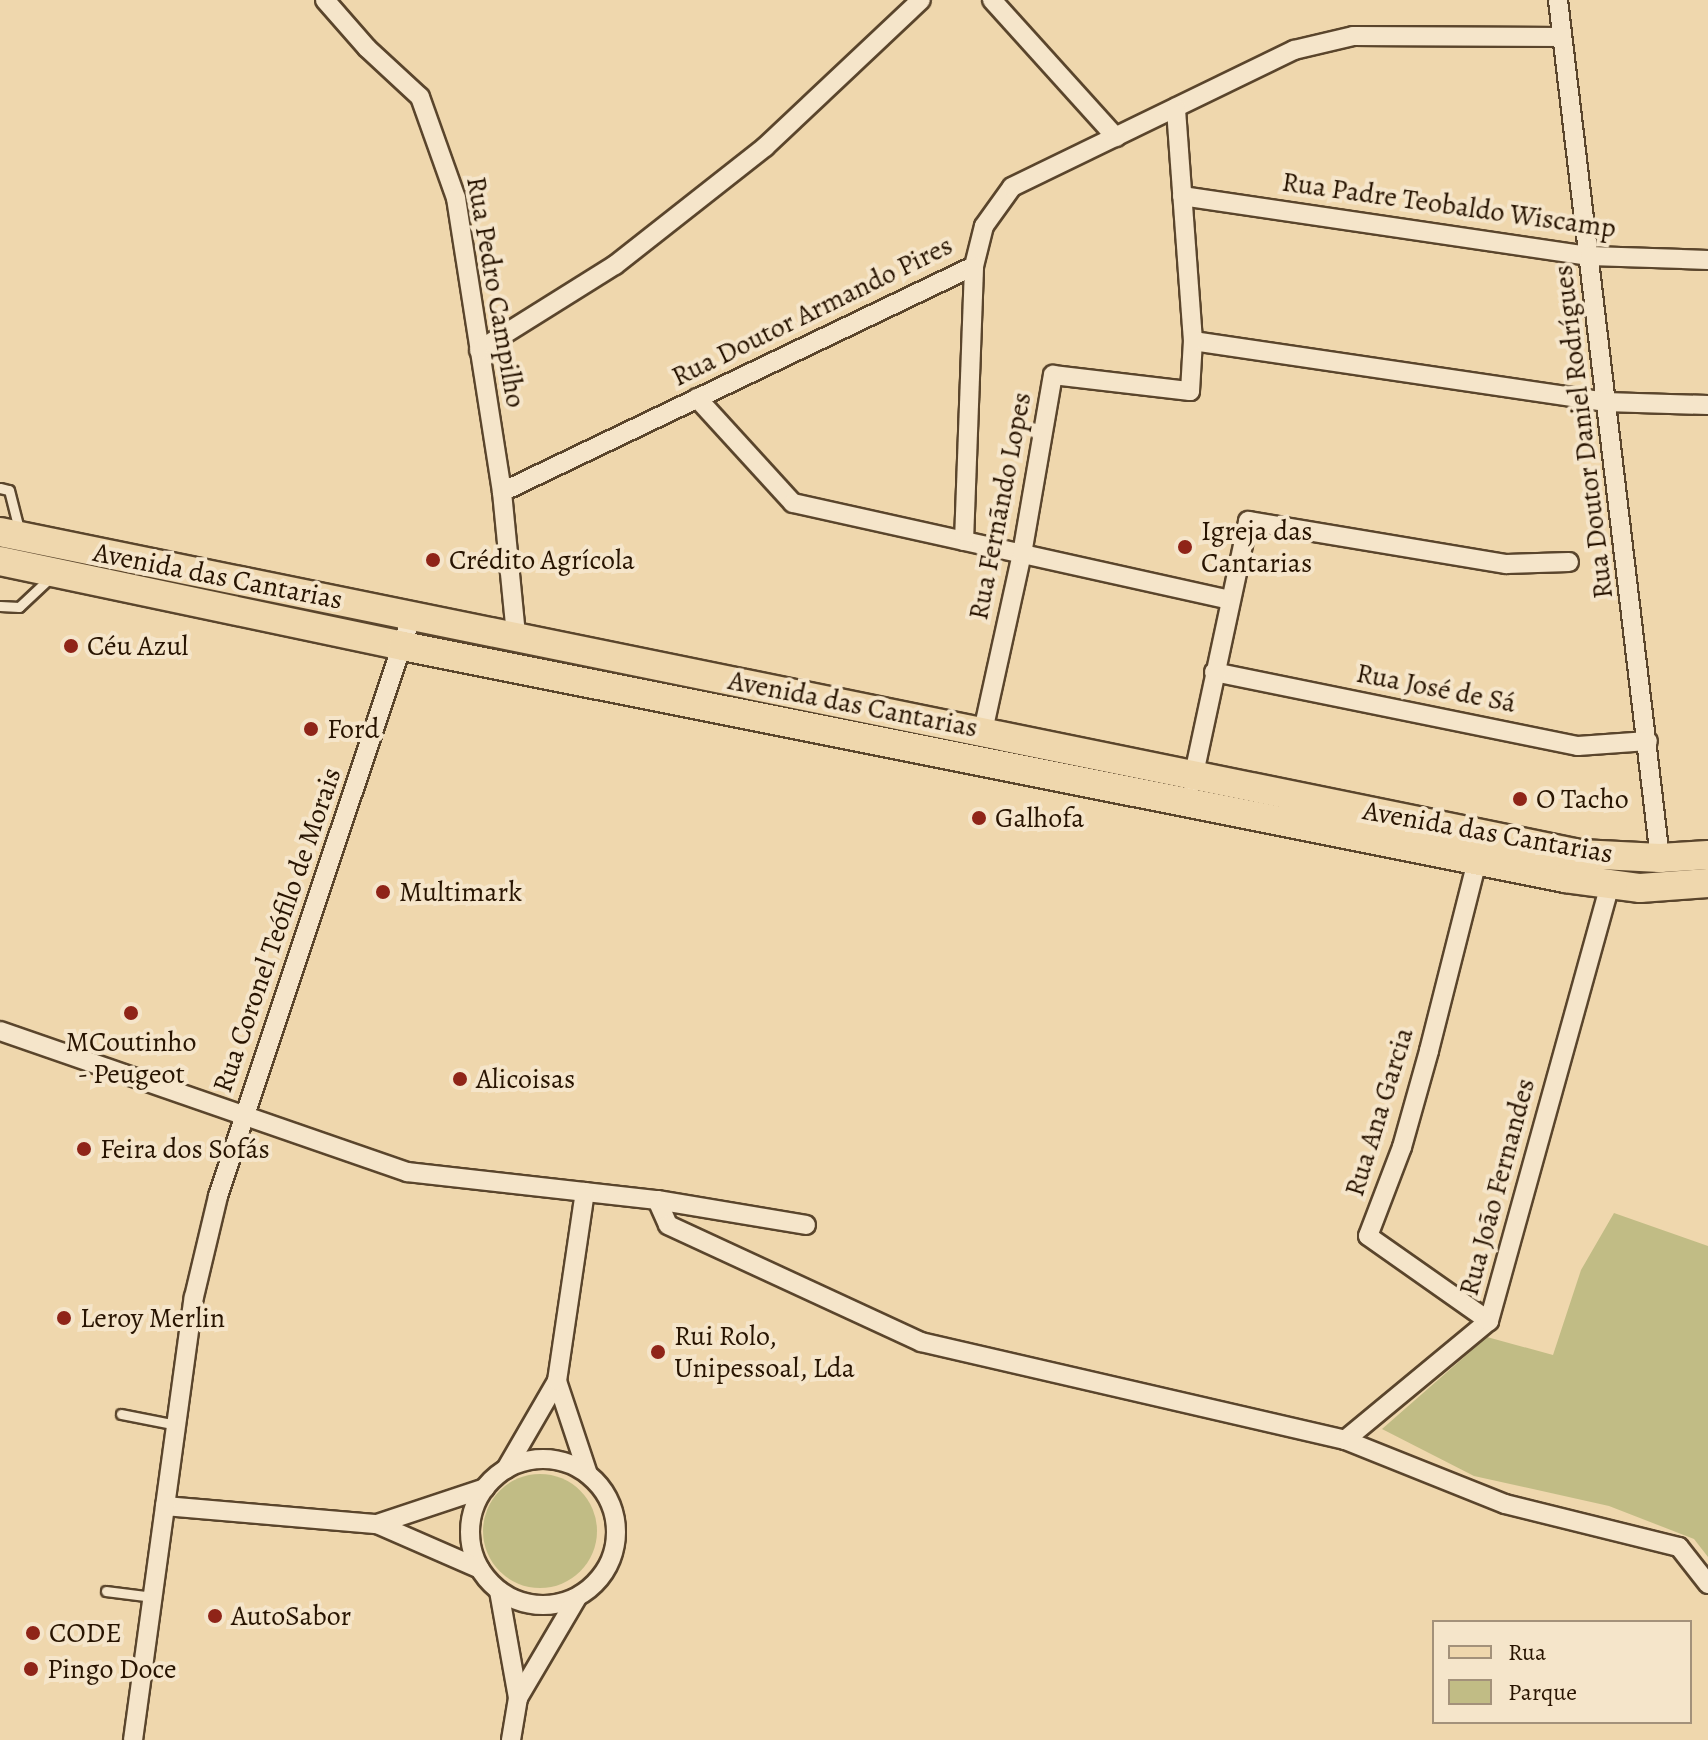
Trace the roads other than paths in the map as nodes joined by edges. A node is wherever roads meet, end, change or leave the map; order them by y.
1 (325, 0) edge
2 (921, 0) edge
3 (992, 0) edge
4 (1558, 0) edge
5 (1562, 37) junction
6 (1176, 108) junction
7 (1116, 137) junction
8 (1182, 196) junction
9 (1590, 256) junction
10 (1708, 260) edge
11 (974, 266) junction
12 (1193, 341) junction
13 (479, 350) junction
14 (697, 398) junction
15 (1605, 402) junction
16 (1708, 405) edge
17 (0, 488) edge
18 (502, 492) junction
19 (10, 534) edge
20 (964, 541) junction
21 (1022, 554) junction
22 (0, 561) edge
23 (1569, 562) dead end
24 (55, 573) junction
25 (1230, 600) junction
26 (0, 606) edge
27 (412, 615) junction
28 (516, 636) junction
29 (403, 646) junction
30 (567, 646) junction
31 (1214, 672) junction
32 (983, 731) junction
33 (1648, 741) junction
34 (1194, 774) junction
35 (1187, 803) junction
36 (1708, 855) edge
37 (1660, 858) junction
38 (1477, 861) junction
39 (1708, 883) edge
40 (1609, 887) junction
41 (0, 1031) edge
42 (245, 1114) junction
43 (585, 1192) junction
44 (657, 1200) junction
45 (806, 1225) dead end
46 (1489, 1321) junction
47 (557, 1381) junction
48 (121, 1414) dead end
49 (177, 1425) junction
50 (1345, 1440) junction
51 (506, 1469) junction
52 (588, 1474) junction
53 (485, 1488) junction
54 (165, 1506) junction
55 (377, 1524) junction
56 (480, 1569) junction
57 (1708, 1584) edge
58 (106, 1591) dead end
59 (499, 1591) junction
60 (153, 1597) junction
61 (577, 1598) junction
62 (518, 1698) junction
63 (133, 1740) edge
64 (511, 1740) edge

1 - 13 street, Rua Pedro Campilho
2 - 13 street
3 - 7 street
4 - 5 street, Rua Doutor Daniel Rodrígues
5 - 6 street, Rua Doutor Armando Pires
5 - 9 street, Rua Doutor Daniel Rodrígues
6 - 7 street, Rua Doutor Armando Pires
6 - 8 street, Rua Fernãndo Lopes
7 - 11 street, Rua Doutor Armando Pires
8 - 9 street, Rua Padre Teobaldo Wiscamp
8 - 12 street, Rua Fernãndo Lopes
9 - 10 street, Rua Padre Teobaldo Wiscamp
9 - 15 street, Rua Doutor Daniel Rodrígues
11 - 14 street, Rua Doutor Armando Pires
11 - 20 street
12 - 15 street
12 - 21 street, Rua Fernãndo Lopes
13 - 18 street, Rua Pedro Campilho
14 - 18 street, Rua Doutor Armando Pires
14 - 20 street
15 - 16 street
15 - 33 street, Rua Doutor Daniel Rodrígues
17 - 19 lane
18 - 28 street, Rua Pedro Campilho
19 - 27 main road, Avenida das Cantarias
20 - 21 street
21 - 25 street
21 - 32 street, Rua Fernãndo Lopes
22 - 24 main road, Avenida das Cantarias
23 - 25 street
24 - 26 lane
24 - 29 main road, Avenida das Cantarias
25 - 31 street
27 - 28 main road, Avenida das Cantarias
27 - 29 street, Rua Coronel Teófilo de Morais
28 - 30 main road, Avenida das Cantarias
29 - 30 main road
29 - 35 main road, Avenida das Cantarias
29 - 42 street, Rua Coronel Teófilo de Morais
30 - 32 main road, Avenida das Cantarias
31 - 33 street, Rua José de Sá
31 - 34 street
32 - 34 main road, Avenida das Cantarias
33 - 37 street, Rua Doutor Daniel Rodrígues
34 - 35 street
34 - 37 main road, Avenida das Cantarias
35 - 38 main road, Avenida das Cantarias
36 - 37 main road, Avenida das Cantarias
38 - 40 main road, Avenida das Cantarias
38 - 46 street, Rua Ana Garcia
39 - 40 main road, Avenida das Cantarias
40 - 46 street, Rua João Fernandes
41 - 42 street
42 - 43 street
42 - 49 street, Rua Coronel Teófilo de Morais
43 - 44 street
43 - 47 street
44 - 45 street
44 - 50 street
46 - 50 street, Rua João Fernandes
47 - 51 street
47 - 52 street
48 - 49 lane
49 - 54 street, Rua Coronel Teófilo de Morais
50 - 57 street
51 - 52 street
51 - 53 street
52 - 61 street
53 - 55 street
53 - 56 street
54 - 55 street
54 - 60 street, Rua Coronel Teófilo de Morais
55 - 56 street
56 - 59 street
58 - 60 lane
59 - 61 street
59 - 62 street
60 - 63 street, Rua Coronel Teófilo de Morais
61 - 62 street
62 - 64 street

